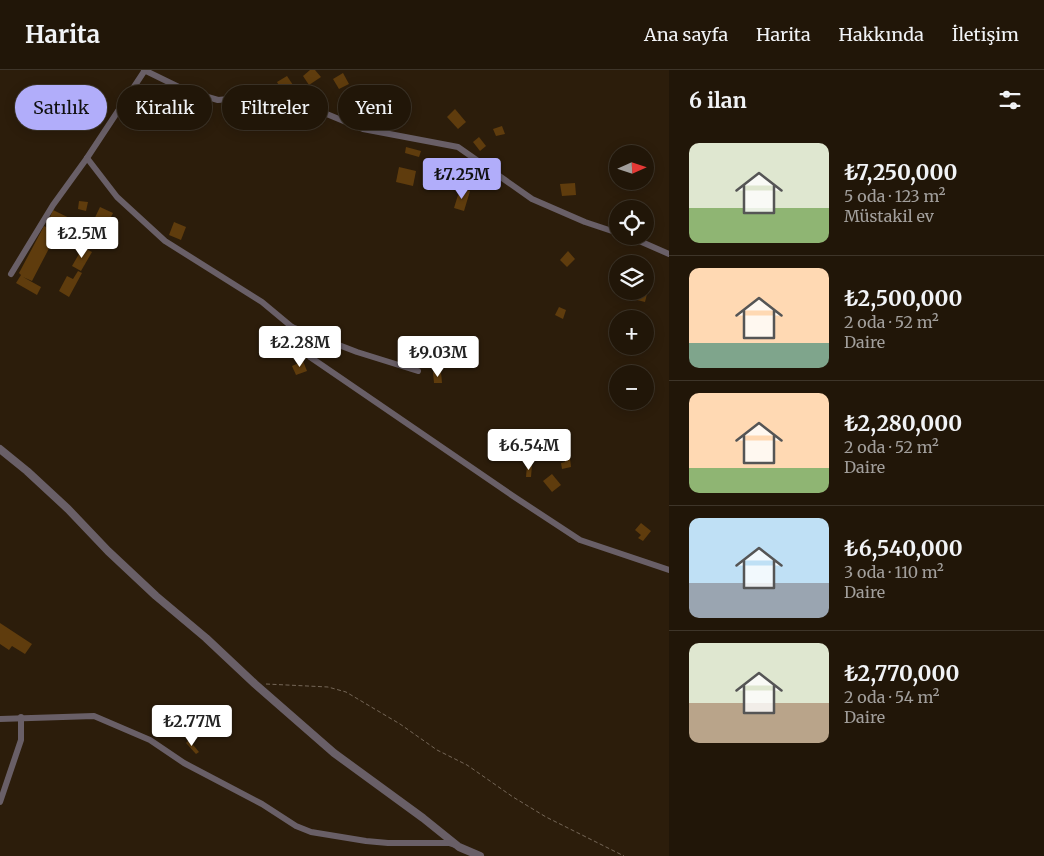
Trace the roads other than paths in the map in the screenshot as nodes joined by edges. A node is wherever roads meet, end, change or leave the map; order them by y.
1 (144, 70) edge
2 (87, 158) junction
3 (609, 230) edge
4 (648, 245) edge
5 (669, 254) edge
6 (11, 274) dead end
7 (292, 327) junction
8 (418, 371) dead end
9 (0, 450) edge
10 (669, 570) edge
11 (22, 717) junction
12 (0, 718) edge
13 (0, 802) edge
14 (459, 847) junction
15 (480, 856) edge

1 - 2 street
1 - 3 street
2 - 6 street
2 - 7 street
4 - 5 street
7 - 8 street
7 - 10 street
9 - 14 street
11 - 12 street
11 - 13 street
11 - 14 street
14 - 15 street

